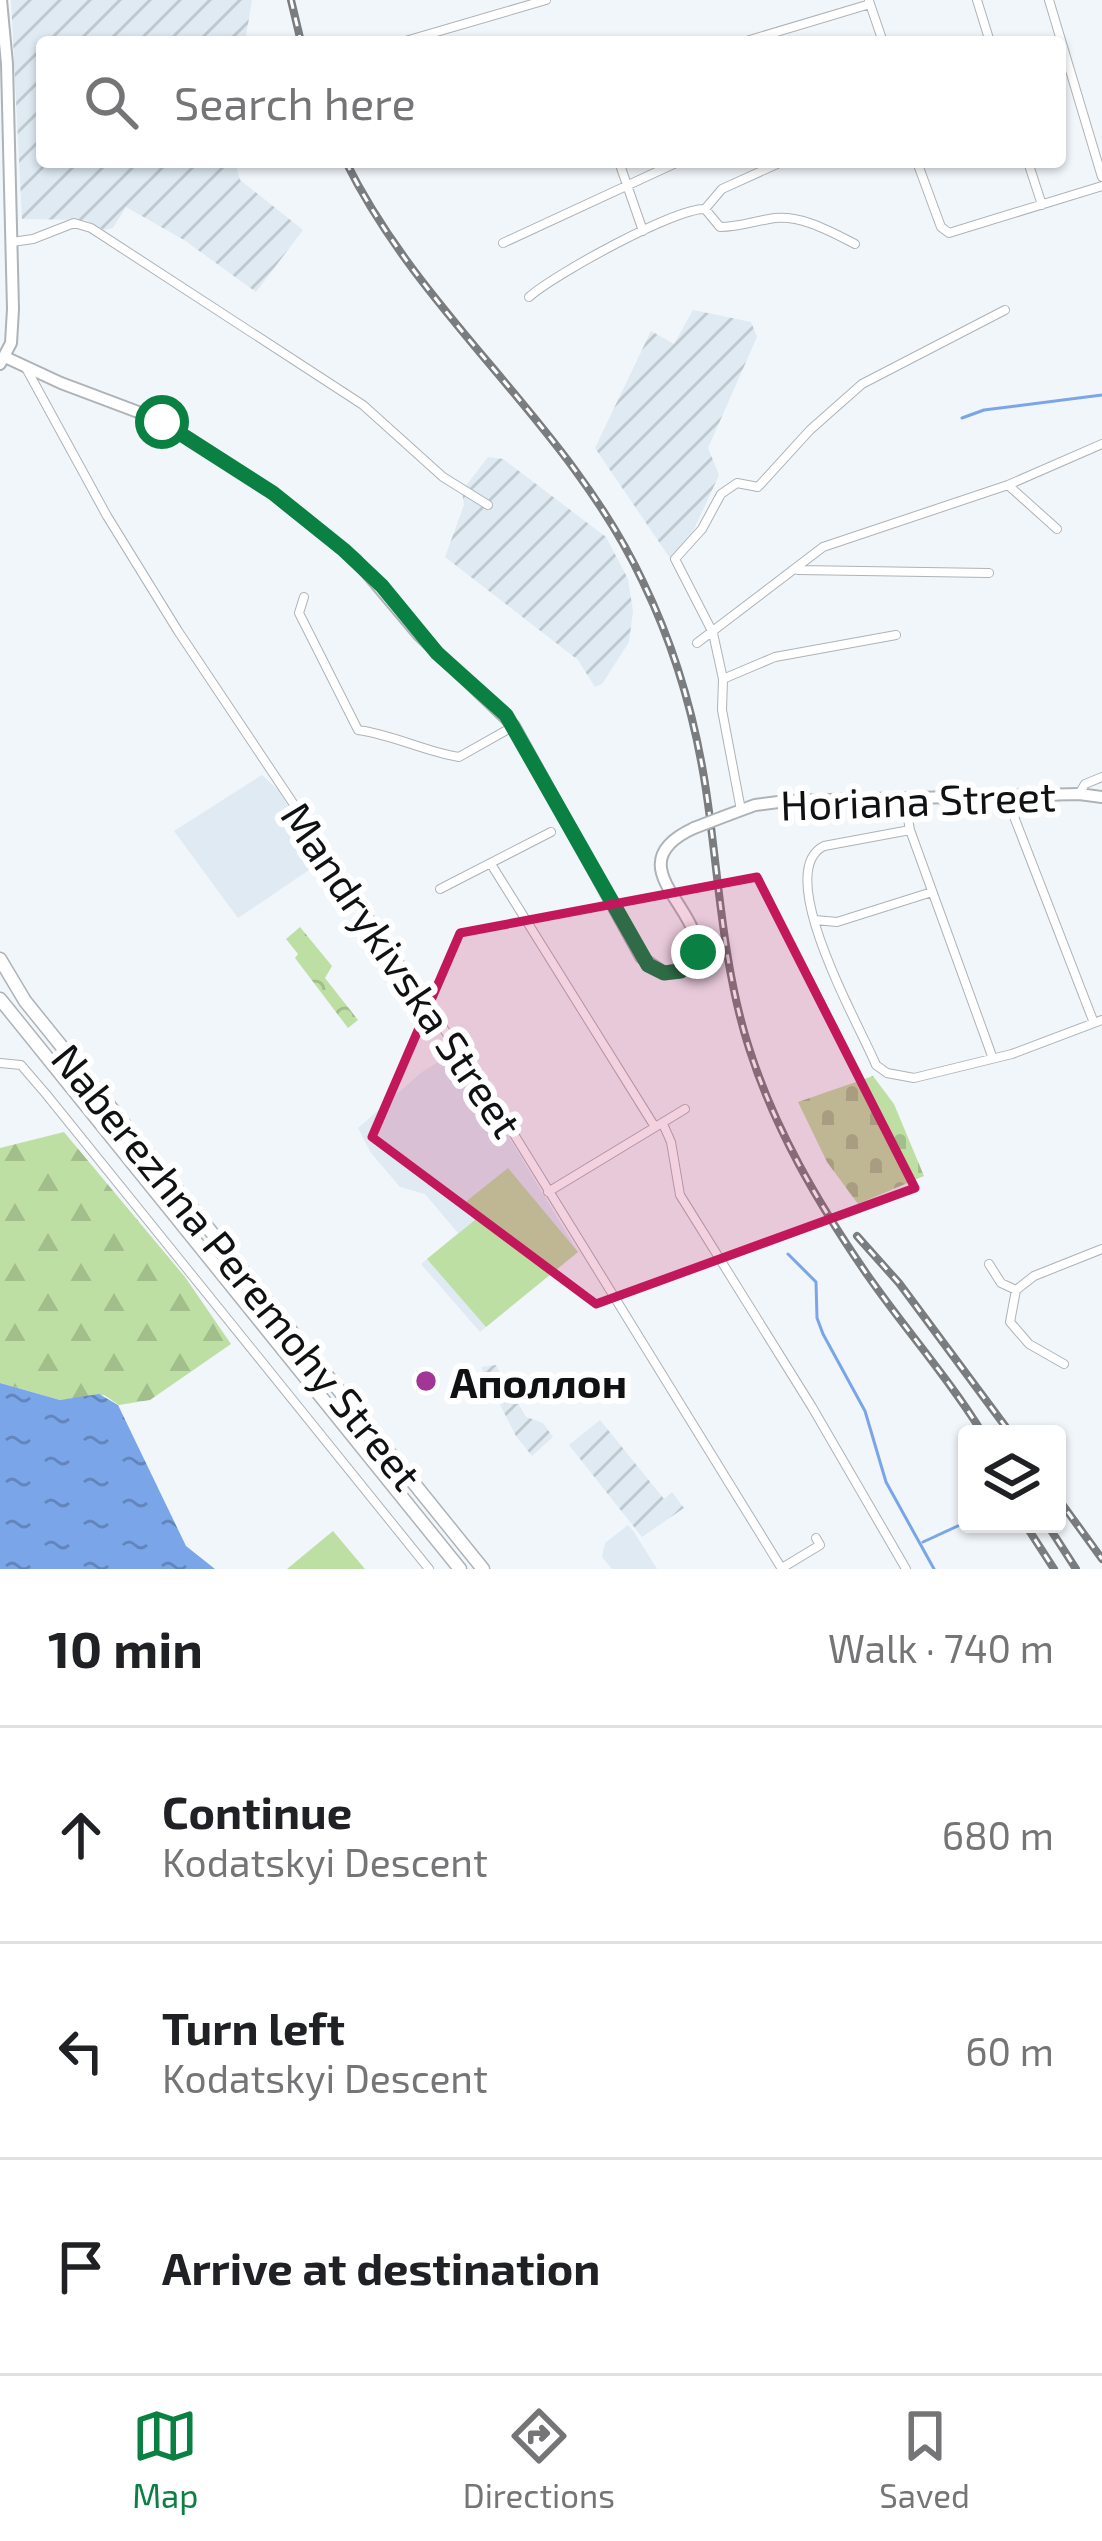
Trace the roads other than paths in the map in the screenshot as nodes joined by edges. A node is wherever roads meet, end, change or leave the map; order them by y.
1 (1, 0) edge
2 (546, 0) edge
3 (977, 0) edge
4 (1049, 0) edge
5 (869, 2) edge
6 (423, 36) edge
7 (762, 36) edge
8 (881, 36) edge
9 (988, 36) edge
10 (1059, 36) edge
11 (1066, 58) edge
12 (621, 168) edge
13 (664, 168) edge
14 (767, 168) edge
15 (919, 168) edge
16 (1030, 168) edge
17 (1102, 182) edge
18 (627, 185) junction
19 (1042, 206) junction
20 (705, 209) junction
21 (643, 231) junction
22 (12, 242) junction
23 (503, 243) dead end
24 (855, 244) dead end
25 (529, 297) dead end
26 (1006, 310) dead end
27 (5, 340) edge
28 (2, 361) edge
29 (26, 368) junction
30 (1102, 444) edge
31 (1007, 485) junction
32 (488, 505) dead end
33 (1057, 529) dead end
34 (796, 570) junction
35 (989, 573) dead end
36 (304, 597) dead end
37 (713, 633) junction
38 (896, 635) dead end
39 (697, 643) dead end
40 (723, 680) junction
41 (514, 726) junction
42 (1102, 777) edge
43 (1079, 794) junction
44 (1006, 796) junction
45 (904, 797) junction
46 (1102, 797) edge
47 (734, 813) junction
48 (910, 830) junction
49 (551, 832) dead end
50 (490, 864) junction
51 (440, 889) dead end
52 (932, 892) junction
53 (814, 919) junction
54 (0, 959) edge
55 (0, 999) edge
56 (1098, 1021) edge
57 (992, 1056) junction
58 (0, 1063) edge
59 (685, 1109) dead end
60 (659, 1125) junction
61 (548, 1192) junction
62 (1102, 1250) edge
63 (989, 1264) dead end
64 (1016, 1290) junction
65 (1064, 1364) dead end
66 (335, 1386) junction
67 (321, 1397) junction
68 (816, 1538) dead end
69 (782, 1568) edge
70 (429, 1569) edge
71 (460, 1569) edge
72 (482, 1569) edge
73 (906, 1569) edge

1 - 22 street
2 - 6 street
3 - 9 street
4 - 10 street
5 - 7 street
5 - 8 street
11 - 17 street
12 - 18 street
13 - 18 street
14 - 20 street
15 - 19 street
16 - 19 street
17 - 19 street
18 - 21 street
18 - 23 street
20 - 21 street
20 - 24 street
21 - 25 street
22 - 27 street
22 - 32 street
26 - 37 street
27 - 28 street
28 - 29 street
29 - 41 street
29 - 61 street, Mandrykivska Street
30 - 31 street
31 - 33 street
31 - 34 street
34 - 35 street
34 - 37 street
36 - 41 street
37 - 39 street
37 - 40 street
38 - 40 street
40 - 47 street
41 - 47 street, Horiana Street, bridge
42 - 43 street, Horiana Street
43 - 44 street, Horiana Street
43 - 46 street
44 - 45 street, Horiana Street
44 - 56 street
45 - 47 street, Horiana Street
45 - 48 street
48 - 52 street
48 - 53 street
49 - 50 street
50 - 51 street
50 - 60 street
52 - 53 street
52 - 57 street
53 - 57 street
54 - 66 main road, Naberezhna Peremohy Street
55 - 67 main road, Naberezhna Peremohy Street
56 - 57 street
58 - 70 street, Naberezhna Peremohy Street
59 - 60 street
60 - 61 street
60 - 73 street
61 - 69 street, Mandrykivska Street
62 - 64 street
63 - 64 street
64 - 65 street
66 - 67 main road
66 - 72 main road, Naberezhna Peremohy Street
67 - 71 main road, Naberezhna Peremohy Street
68 - 69 street

